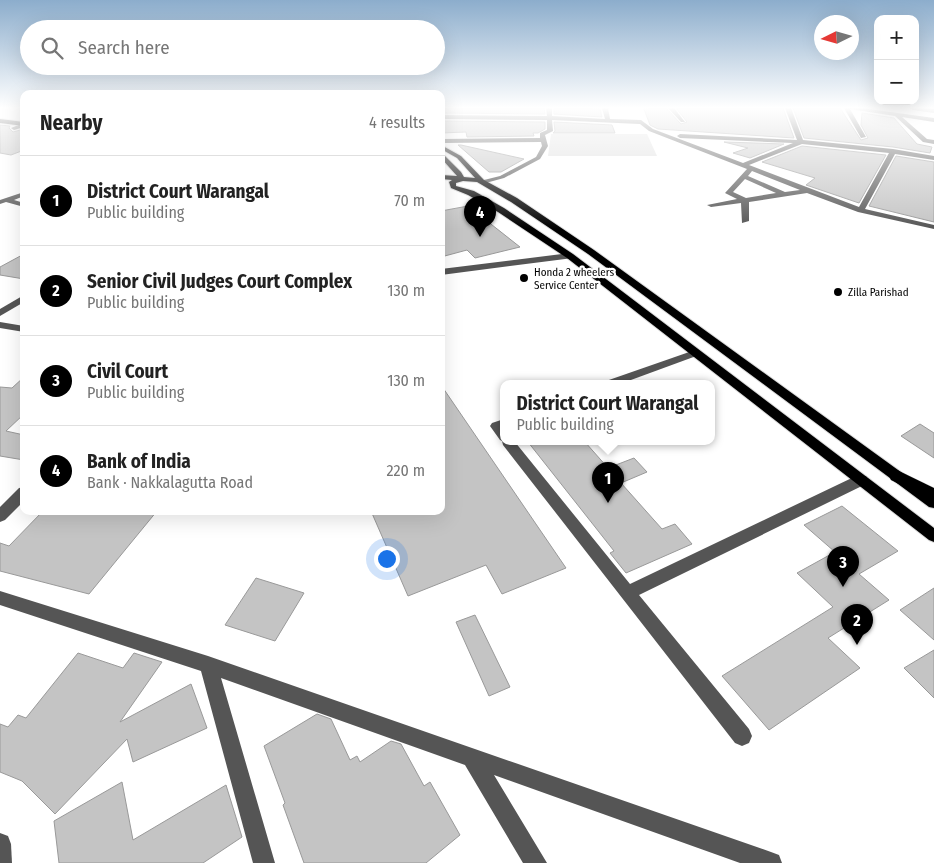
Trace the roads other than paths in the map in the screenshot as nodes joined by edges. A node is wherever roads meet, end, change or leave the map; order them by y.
1 (445, 148) edge
2 (544, 148) edge
3 (701, 148) edge
4 (785, 148) edge
5 (859, 148) edge
6 (893, 152) junction
7 (445, 158) edge
8 (934, 158) edge
9 (743, 165) junction
10 (751, 168) junction
11 (743, 176) junction
12 (445, 177) edge
13 (460, 179) junction
14 (482, 182) junction
15 (445, 187) edge
16 (458, 189) junction
17 (808, 190) junction
18 (783, 194) junction
19 (20, 195) edge
20 (745, 200) junction
21 (3, 201) edge
22 (20, 205) edge
23 (711, 205) dead end
24 (861, 210) junction
25 (745, 221) dead end
26 (934, 227) edge
27 (570, 256) junction
28 (445, 272) edge
29 (20, 300) edge
30 (0, 313) edge
31 (0, 325) edge
32 (20, 328) edge
33 (695, 353) junction
34 (621, 380) edge
35 (510, 445) edge
36 (897, 476) junction
37 (861, 480) junction
38 (20, 496) edge
39 (934, 496) edge
40 (934, 503) edge
41 (0, 516) edge
42 (934, 536) edge
43 (627, 593) junction
44 (0, 598) edge
45 (208, 665) junction
46 (742, 736) dead end
47 (471, 757) junction
48 (0, 844) edge
49 (1, 863) edge
50 (264, 863) edge
51 (536, 863) edge
52 (771, 863) edge

1 - 14 main road
2 - 14 street
3 - 9 street
4 - 9 street
5 - 6 street
6 - 8 street
6 - 24 street
7 - 13 main road
9 - 10 street
10 - 11 street
10 - 17 street
11 - 18 street
11 - 20 street
12 - 13 main road
13 - 14 main road
13 - 16 main road
14 - 16 main road
14 - 36 main road
15 - 16 main road
16 - 27 main road
17 - 18 street
17 - 24 street
18 - 20 street
19 - 21 street
20 - 23 street
20 - 25 street
21 - 22 street
24 - 26 street
27 - 28 street
27 - 33 main road
29 - 30 street
31 - 32 street
33 - 34 street
33 - 37 main road
35 - 43 street
36 - 39 highway
36 - 40 main road
37 - 42 main road
37 - 43 street
38 - 41 street
43 - 46 street
44 - 45 street
45 - 47 street
45 - 50 street
47 - 51 street
47 - 52 street
48 - 49 street

